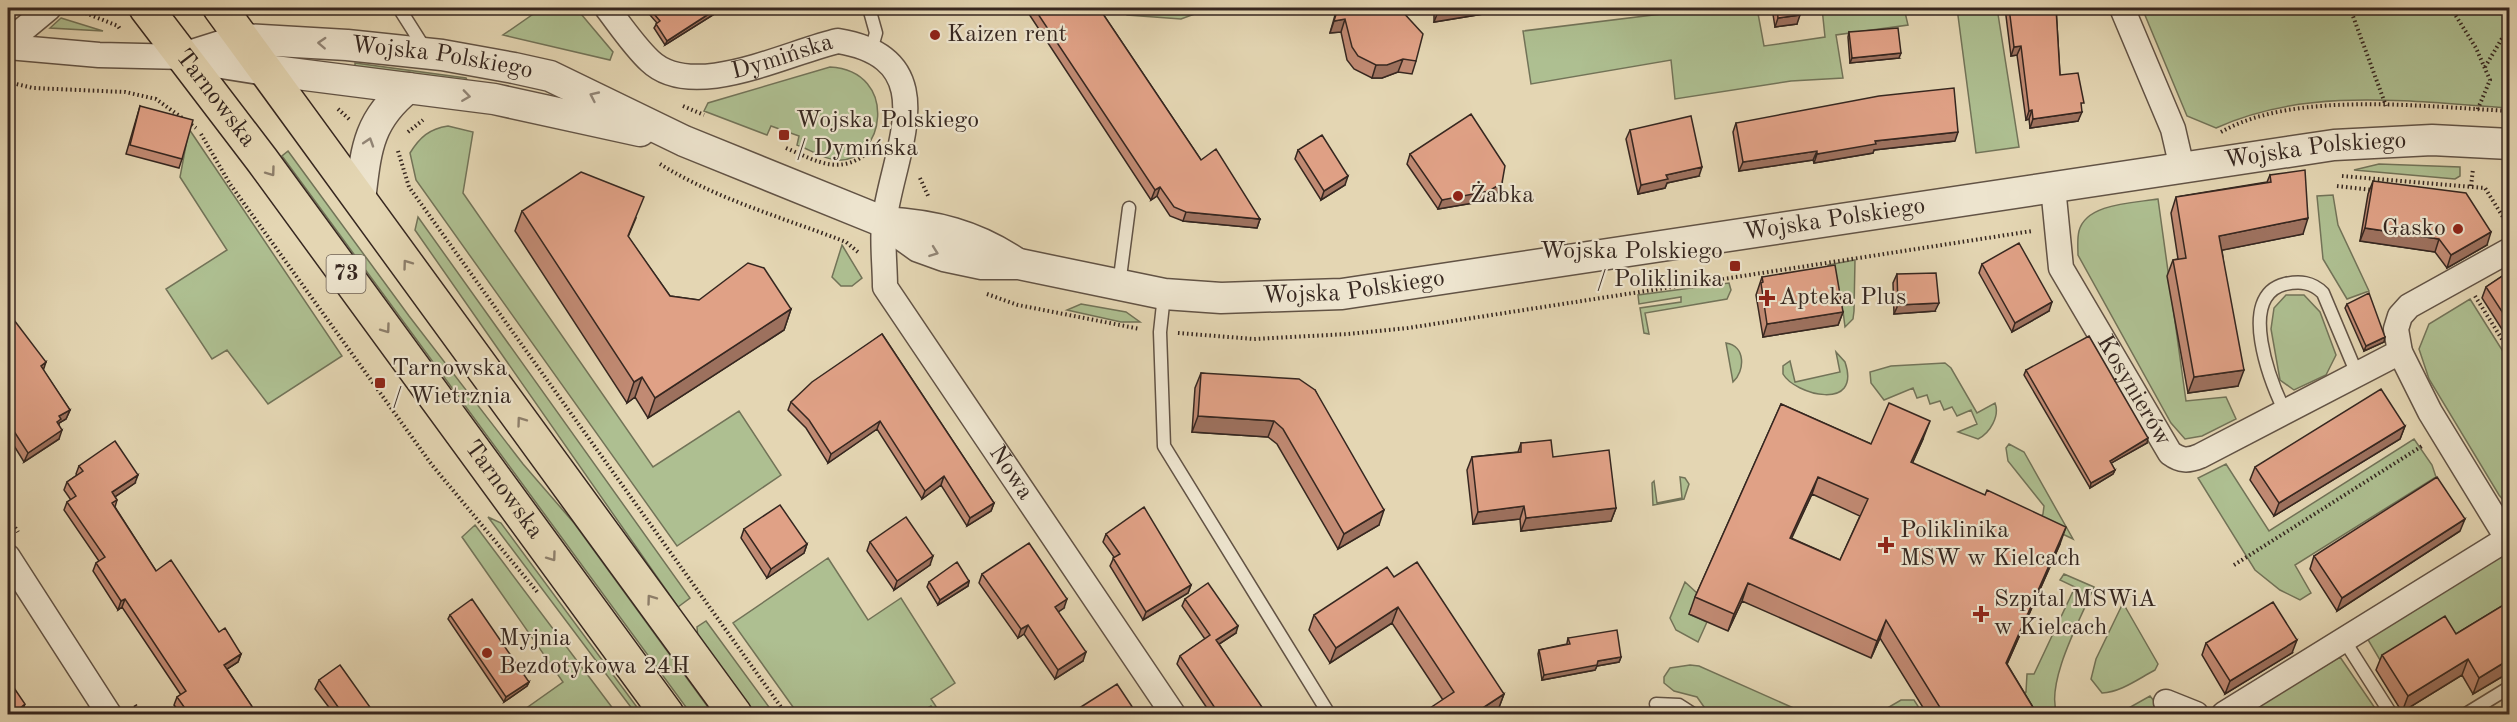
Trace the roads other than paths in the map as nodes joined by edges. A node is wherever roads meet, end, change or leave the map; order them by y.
1 (49, 8) edge
2 (146, 8) edge
3 (220, 8) edge
4 (399, 8) edge
5 (607, 8) edge
6 (869, 8) edge
7 (2122, 8) edge
8 (243, 39) junction
9 (8, 42) edge
10 (8, 47) edge
11 (871, 50) junction
12 (428, 54) junction
13 (186, 57) junction
14 (266, 70) junction
15 (408, 88) junction
16 (684, 141) junction
17 (2510, 144) edge
18 (2182, 168) junction
19 (2053, 187) junction
20 (360, 200) junction
21 (1129, 208) dead end
22 (884, 222) junction
23 (2510, 250) edge
24 (1119, 286) junction
25 (1164, 294) junction
26 (2400, 352) junction
27 (2357, 374) junction
28 (2285, 412) junction
29 (2508, 538) edge
30 (8, 557) edge
31 (2344, 640) junction
32 (2510, 687) edge
33 (2166, 702) dead end
34 (1656, 704) dead end
35 (109, 714) edge
36 (667, 714) edge
37 (735, 714) edge
38 (1173, 714) edge
39 (1329, 714) edge
40 (1693, 714) edge
41 (2196, 714) edge
42 (2224, 714) edge
43 (2391, 714) edge
44 (2466, 714) edge

1 - 9 street
2 - 13 main road, Tarnowska / 73
3 - 8 main road, 73
4 - 12 lane
5 - 11 street, Dymińska
6 - 11 lane
7 - 18 street
12 -> 8 street, Wojska Polskiego
8 - 13 street, Wojska Polskiego
8 - 14 main road, 73
10 - 13 street, Wojska Polskiego
11 - 22 street, Dymińska
16 -> 12 street, Wojska Polskiego
13 - 14 street, Wojska Polskiego
13 -> 36 main road, Tarnowska / 73
14 - 15 street, Wojska Polskiego
14 - 20 main road, 73
15 -> 16 street, Wojska Polskiego
20 -> 15 street
16 - 22 street, Wojska Polskiego
17 - 18 street, Wojska Polskiego
18 - 19 street, Wojska Polskiego
19 - 25 street, Wojska Polskiego
19 - 28 street, Kosynierów
37 -> 20 main road, 73
21 - 24 lane
22 - 24 street, Wojska Polskiego
22 - 38 street, Nowa
23 - 26 street
24 - 25 street, Wojska Polskiego
25 - 39 lane
26 - 27 street, Kosynierów
26 - 29 street
27 - 28 street, Kosynierów
27 - 28 lane
29 - 31 street
30 - 35 street
31 - 42 street
31 - 43 lane
32 - 44 lane
33 - 41 street
34 - 40 lane

